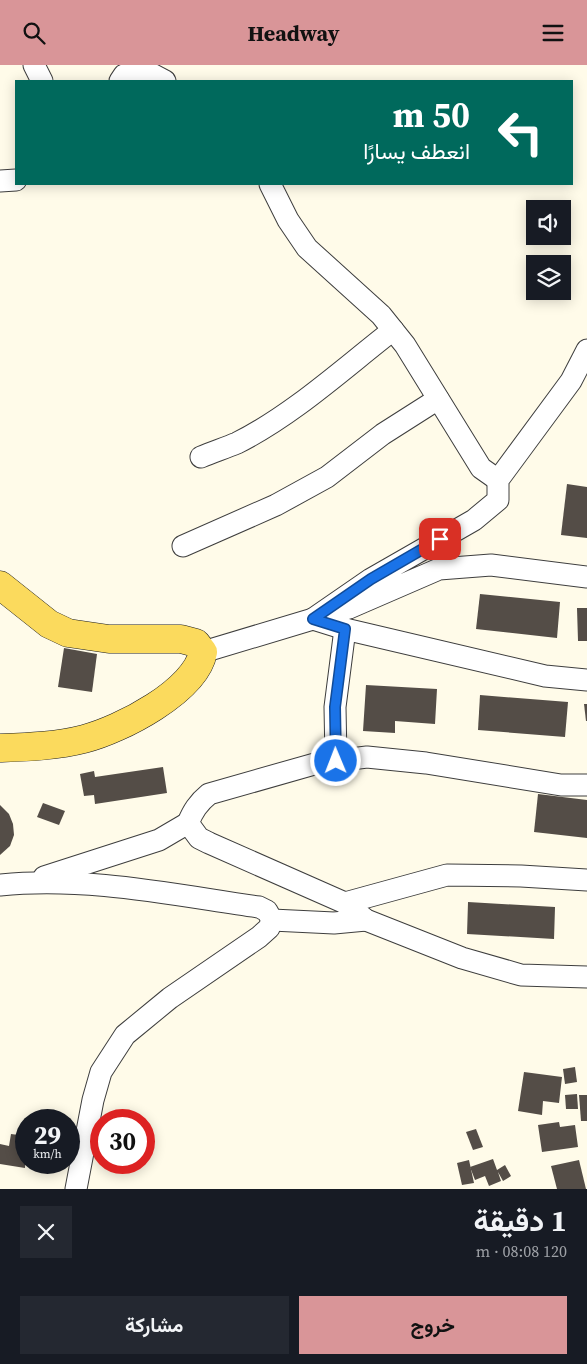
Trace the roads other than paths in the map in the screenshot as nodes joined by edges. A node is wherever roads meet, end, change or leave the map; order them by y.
1 (34, 65) edge
2 (42, 80) edge
3 (121, 80) edge
4 (163, 80) edge
5 (15, 179) edge
6 (0, 181) edge
7 (270, 185) edge
8 (393, 330) junction
9 (587, 350) edge
10 (438, 399) junction
11 (201, 457) dead end
12 (498, 480) junction
13 (183, 546) dead end
14 (587, 577) edge
15 (0, 585) edge
16 (313, 619) junction
17 (345, 629) junction
18 (203, 652) junction
19 (587, 680) edge
20 (0, 748) edge
21 (336, 761) junction
22 (587, 785) edge
23 (188, 823) junction
24 (587, 880) edge
25 (28, 882) junction
26 (0, 885) edge
27 (345, 903) junction
28 (366, 919) junction
29 (272, 920) junction
30 (587, 977) edge
31 (76, 1189) edge

1 - 2 street
3 - 4 street
5 - 6 street
7 - 8 street
8 - 10 street
8 - 11 street
9 - 12 street
10 - 12 street
10 - 13 street
12 - 16 street
14 - 16 street
15 - 18 main road
16 - 17 street
16 - 18 street
17 - 19 street
17 - 21 street
18 - 20 main road
21 - 22 street
21 - 23 street
23 - 25 street
23 - 27 street
24 - 27 street
25 - 26 street
25 - 29 street
27 - 28 street
28 - 29 street
28 - 30 street
29 - 31 street

